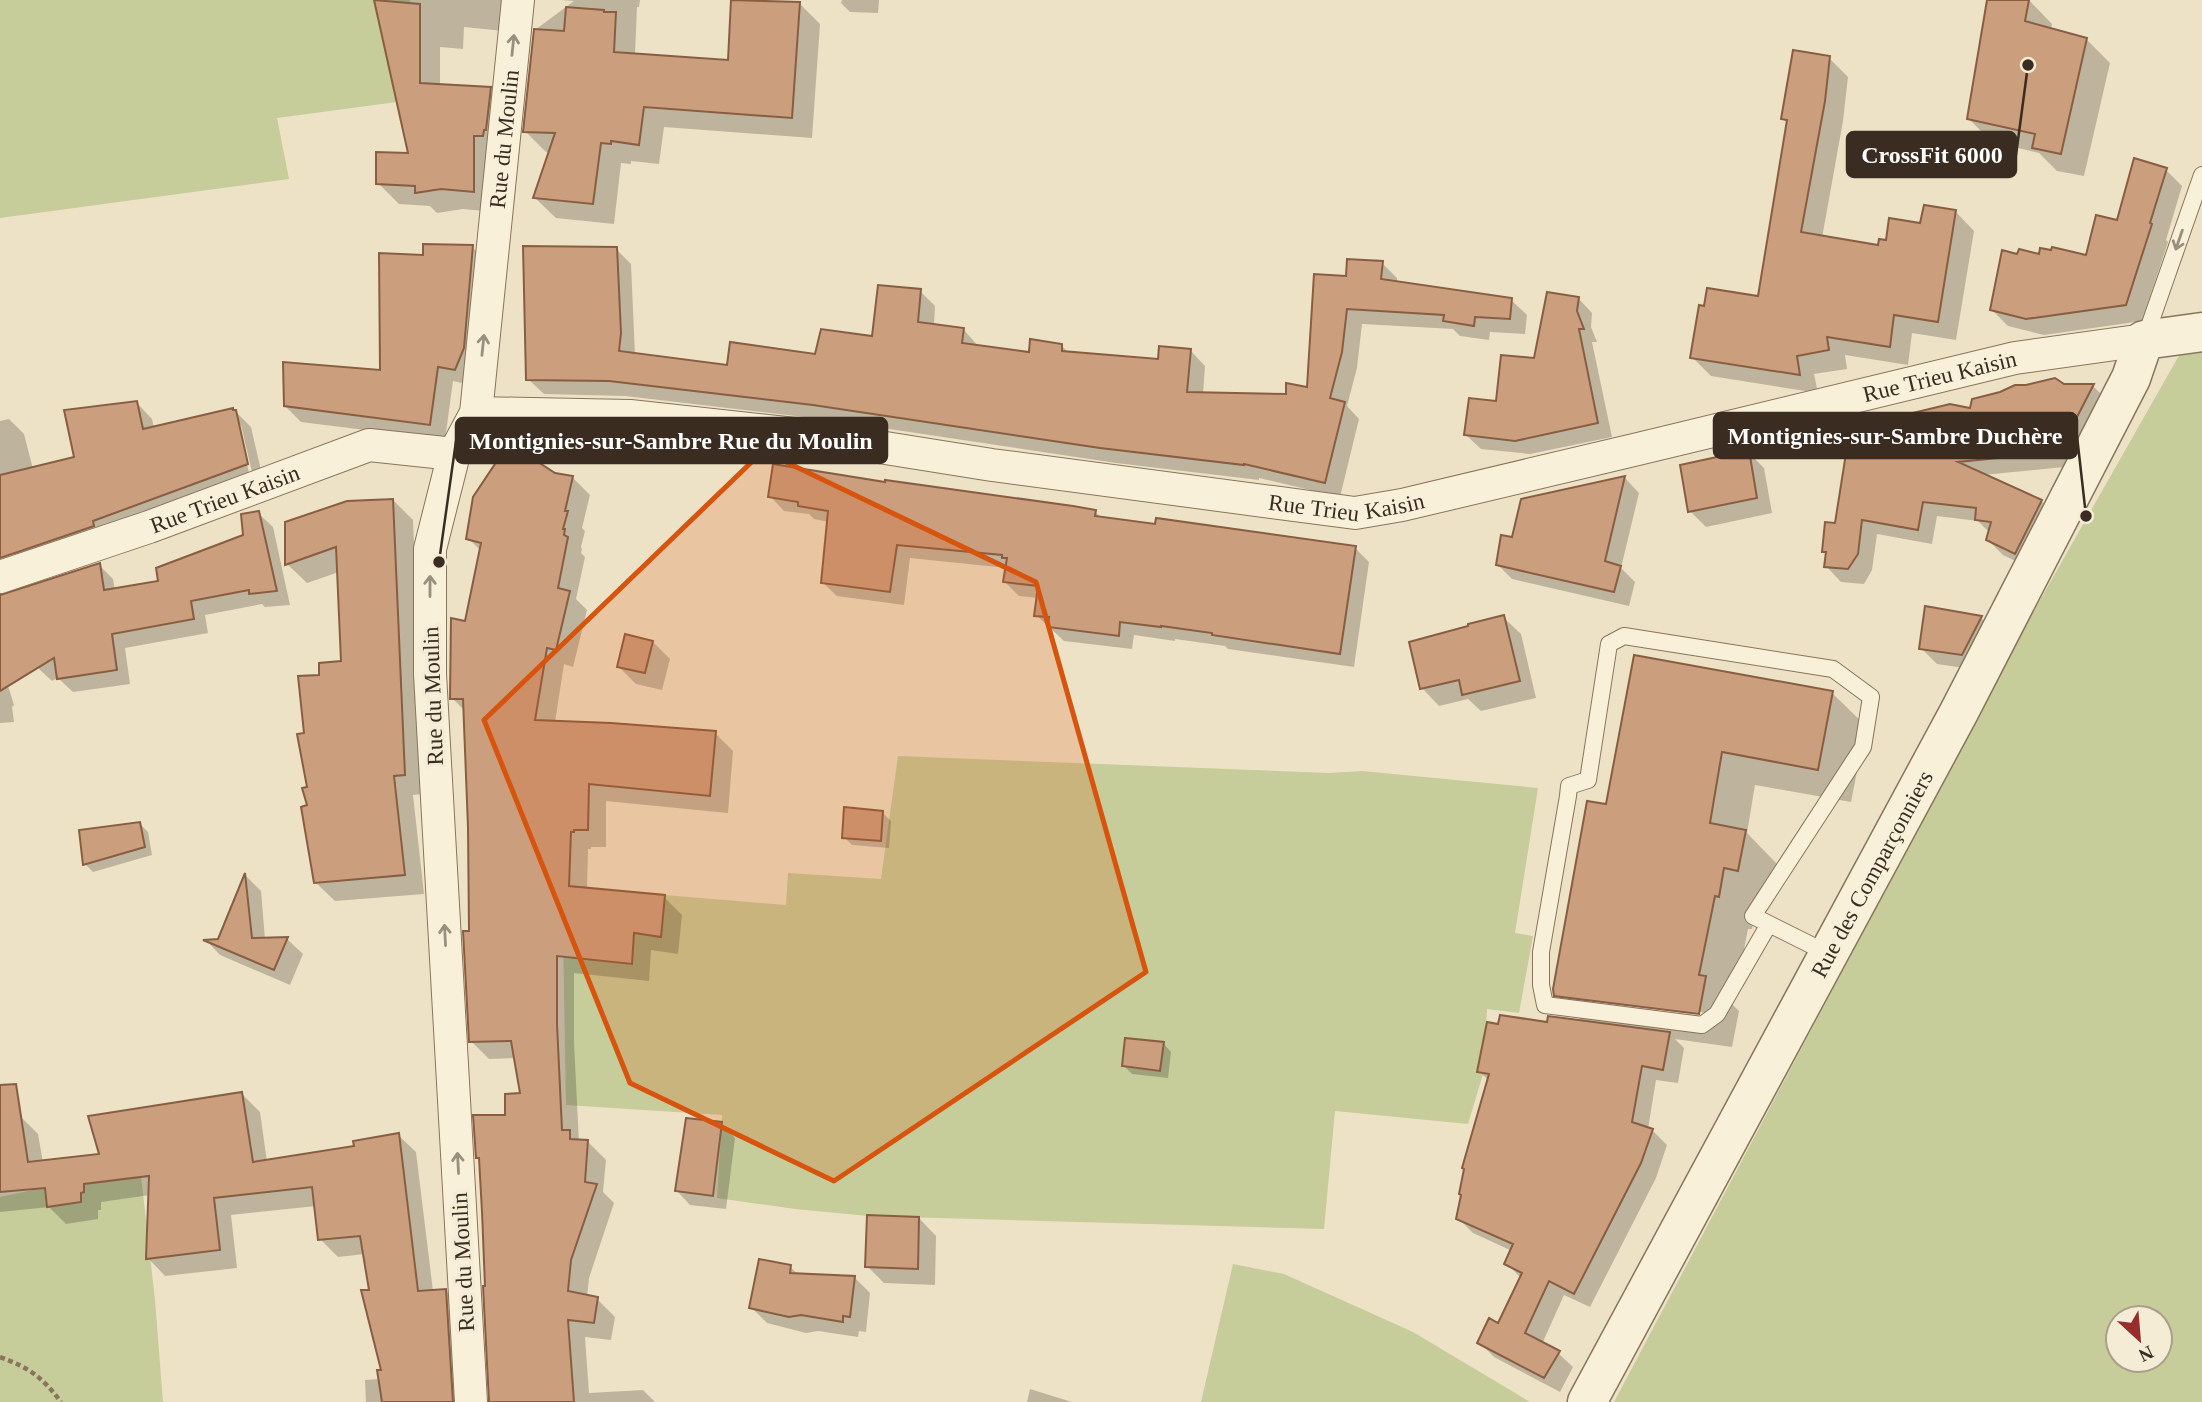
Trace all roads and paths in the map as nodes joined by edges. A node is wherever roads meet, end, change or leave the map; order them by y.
1 (517, 0) edge
2 (2202, 175) edge
3 (2202, 332) edge
4 (2144, 340) junction
5 (476, 412) junction
6 (454, 454) junction
7 (0, 577) edge
8 (1769, 924) junction
9 (1829, 954) junction
10 (0, 1357) edge
11 (61, 1402) edge
12 (471, 1402) edge
13 (1587, 1402) edge

5 -> 1 street, Rue du Moulin
2 -> 4 lane
3 - 4 street, Rue Trieu Kaisin
4 - 5 street, Rue Trieu Kaisin
4 - 9 street, Rue des Comparçonniers
5 - 6 street, Rue du Moulin
6 - 7 street, Rue Trieu Kaisin
12 -> 6 street, Rue du Moulin
8 - 8 lane
8 - 9 lane
9 - 13 street, Rue des Comparçonniers
10 - 11 path

